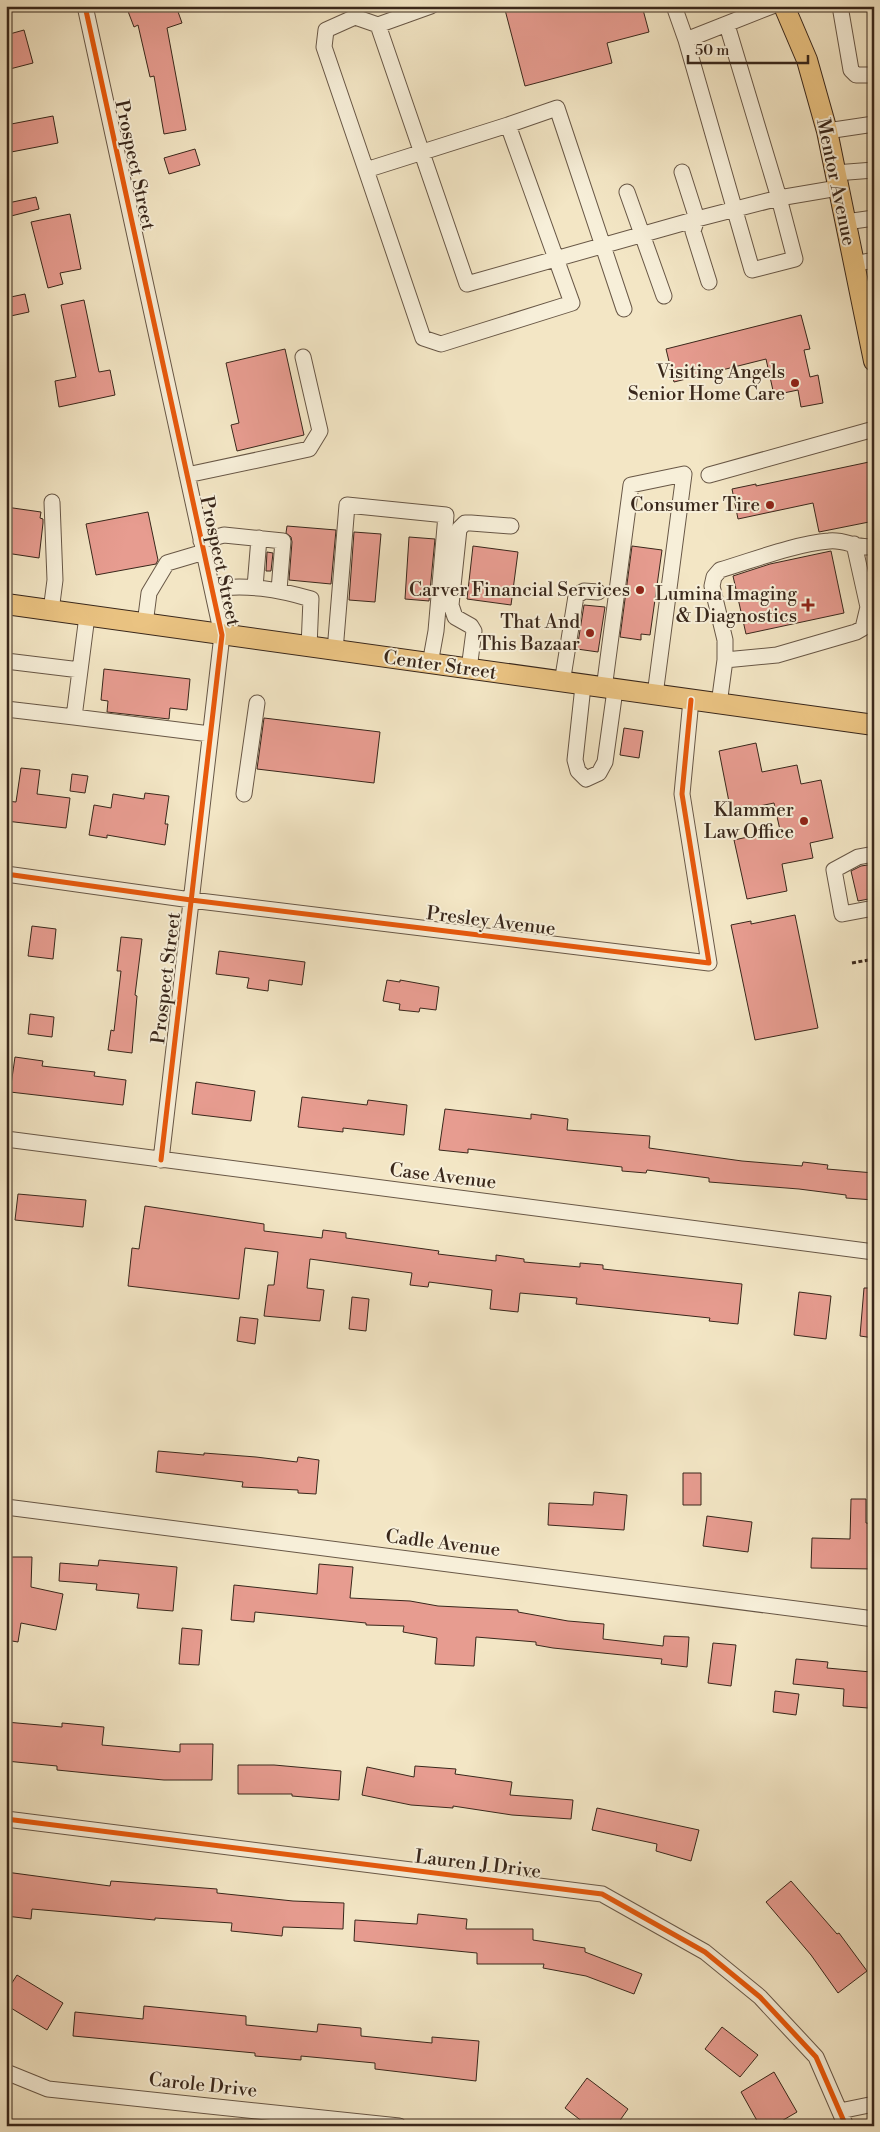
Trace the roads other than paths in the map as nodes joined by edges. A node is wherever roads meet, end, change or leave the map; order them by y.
1 (85, 6) edge
2 (431, 6) edge
3 (674, 6) edge
4 (772, 6) edge
5 (784, 6) edge
6 (840, 6) edge
7 (378, 25) junction
8 (727, 26) junction
9 (686, 40) junction
10 (874, 75) edge
11 (874, 124) edge
12 (508, 125) junction
13 (827, 131) junction
14 (422, 152) junction
15 (366, 170) junction
16 (874, 170) edge
17 (682, 172) dead end
18 (837, 181) junction
19 (627, 192) dead end
20 (779, 198) junction
21 (735, 209) junction
22 (874, 218) edge
23 (697, 219) junction
24 (846, 222) junction
25 (643, 235) junction
26 (603, 246) junction
27 (558, 259) junction
28 (874, 260) edge
29 (854, 264) junction
30 (709, 282) dead end
31 (664, 296) dead end
32 (624, 309) dead end
33 (304, 357) dead end
34 (874, 361) edge
35 (874, 429) edge
36 (187, 475) junction
37 (708, 475) dead end
38 (52, 502) dead end
39 (511, 526) dead end
40 (259, 538) junction
41 (854, 544) junction
42 (874, 546) edge
43 (202, 547) junction
44 (255, 587) junction
45 (212, 588) junction
46 (280, 590) junction
47 (598, 592) dead end
48 (6, 604) edge
49 (51, 611) junction
50 (87, 616) junction
51 (145, 624) junction
52 (222, 635) junction
53 (309, 647) junction
54 (335, 651) junction
55 (725, 660) junction
56 (6, 661) edge
57 (430, 664) junction
58 (470, 669) junction
59 (80, 670) junction
60 (562, 683) junction
61 (583, 686) junction
62 (610, 689) junction
63 (655, 695) junction
64 (691, 700) junction
65 (257, 703) dead end
66 (719, 704) junction
67 (6, 709) edge
68 (74, 717) junction
69 (874, 725) edge
70 (210, 734) junction
71 (244, 794) dead end
72 (874, 854) edge
73 (6, 874) edge
74 (191, 900) junction
75 (874, 908) edge
76 (6, 1139) edge
77 (161, 1160) junction
78 (874, 1252) edge
79 (6, 1508) edge
80 (874, 1619) edge
81 (6, 1819) edge
82 (6, 2072) edge
83 (874, 2104) edge
84 (840, 2111) junction
85 (399, 2126) edge
86 (846, 2126) edge

1 - 36 street, Prospect Street
2 - 7 street
3 - 9 street
4 - 8 street
5 - 13 main road, Mentor Avenue
6 - 10 street
7 - 14 street
7 - 15 street
8 - 9 street
8 - 20 street
9 - 21 street
11 - 13 street
12 - 14 street
12 - 26 street
12 - 27 street
13 - 18 main road, Mentor Avenue
14 - 15 street
14 - 27 street
15 - 27 street
16 - 18 street
17 - 23 street
18 - 20 street
18 - 24 main road, Mentor Avenue
19 - 25 street
20 - 21 street
20 - 21 street
21 - 23 street
22 - 24 street
23 - 25 street
23 - 30 street
24 - 29 main road, Mentor Avenue
25 - 26 street
25 - 31 street
26 - 27 street
26 - 32 street
28 - 29 street
29 - 34 main road, Mentor Avenue
33 - 36 street
35 - 37 street
36 - 43 street, Prospect Street
38 - 49 street
39 - 58 street
40 - 43 street
40 - 44 street
40 - 46 street
41 - 42 street
41 - 55 street
41 - 55 street
43 - 45 street, Prospect Street
43 - 51 street
44 - 45 street
44 - 46 street
45 - 52 street, Prospect Street
46 - 53 street
47 - 60 street
48 - 49 main road, Center Street
49 - 50 main road, Center Street
50 - 51 main road, Center Street
50 - 59 street
51 - 52 main road, Center Street
52 - 53 main road, Center Street
52 - 70 street, Prospect Street
53 - 54 main road, Center Street
54 - 57 main road, Center Street
54 - 57 street
55 - 66 street
56 - 59 street
57 - 58 main road, Center Street
58 - 60 main road, Center Street
59 - 68 street
60 - 61 main road, Center Street
61 - 62 main road, Center Street
61 - 62 street
62 - 63 main road, Center Street
62 - 63 street
63 - 64 main road, Center Street
64 - 66 main road, Center Street
64 - 74 street, Presley Avenue
65 - 71 street
66 - 69 main road, Center Street
67 - 68 street
68 - 70 street
70 - 74 street, Prospect Street
72 - 75 street
73 - 74 street, Presley Avenue
74 - 77 street, Prospect Street
76 - 77 street, Case Avenue
77 - 78 street, Case Avenue
79 - 80 street, Cadle Avenue
81 - 84 street, Lauren J Drive
82 - 85 street, Carole Drive
83 - 84 street
84 - 86 street, Lauren J Drive

